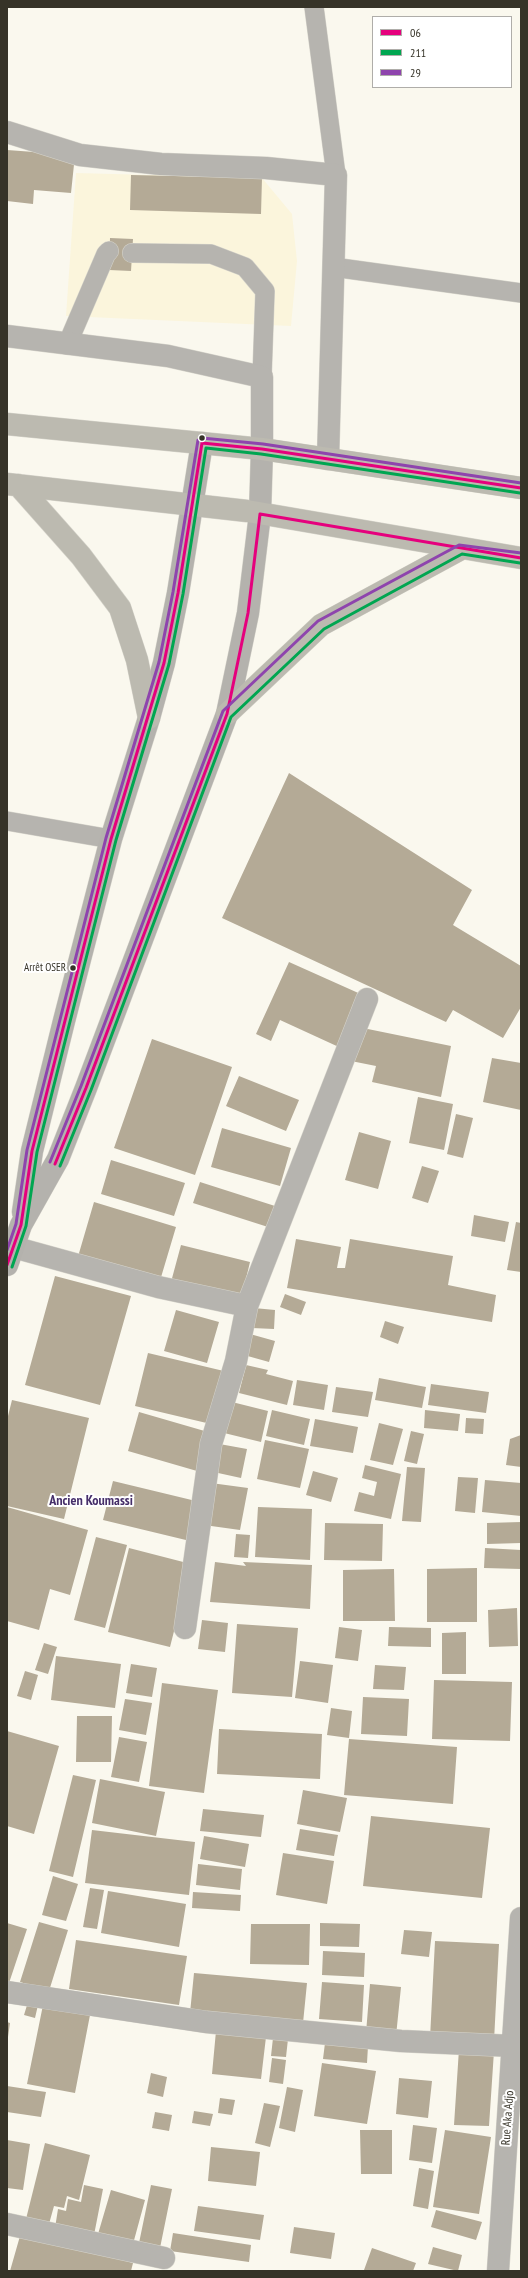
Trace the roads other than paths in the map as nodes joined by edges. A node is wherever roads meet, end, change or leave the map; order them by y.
1 (314, 7) edge
2 (7, 132) edge
3 (336, 175) junction
4 (109, 252) dead end
5 (132, 253) dead end
6 (333, 267) junction
7 (521, 293) edge
8 (7, 336) edge
9 (67, 345) junction
10 (262, 377) junction
11 (7, 424) edge
12 (202, 443) junction
13 (262, 449) junction
14 (328, 459) junction
15 (12, 485) edge
16 (521, 488) edge
17 (193, 506) junction
18 (254, 513) junction
19 (461, 549) junction
20 (521, 558) edge
21 (227, 714) junction
22 (149, 718) junction
23 (7, 821) edge
24 (111, 839) junction
25 (367, 999) dead end
26 (21, 1225) junction
27 (10, 1256) edge
28 (247, 1306) junction
29 (185, 1628) dead end
30 (521, 1918) edge
31 (7, 1992) edge
32 (513, 2046) junction
33 (7, 2224) edge
34 (164, 2258) dead end
35 (498, 2271) edge

1 - 3 lane
2 - 3 street
3 - 6 street
4 - 9 lane
5 - 10 lane
6 - 7 lane
6 - 14 street
8 - 9 street
9 - 10 street
10 - 13 street
11 - 12 highway
12 - 13 highway
12 - 17 main road
13 - 14 highway
13 - 18 main road
14 - 16 highway
15 - 17 highway
15 - 22 highway
17 - 18 highway
17 - 22 main road
18 - 19 highway
18 - 21 main road
19 - 20 highway
19 - 21 highway
21 - 26 main road
22 - 24 main road
23 - 24 lane
24 - 26 main road
25 - 28 street
26 - 27 main road
27 - 28 street
28 - 29 street
30 - 32 street, Rue Aka Adjo
31 - 32 street
32 - 35 street, Rue Aka Adjo
33 - 34 street

